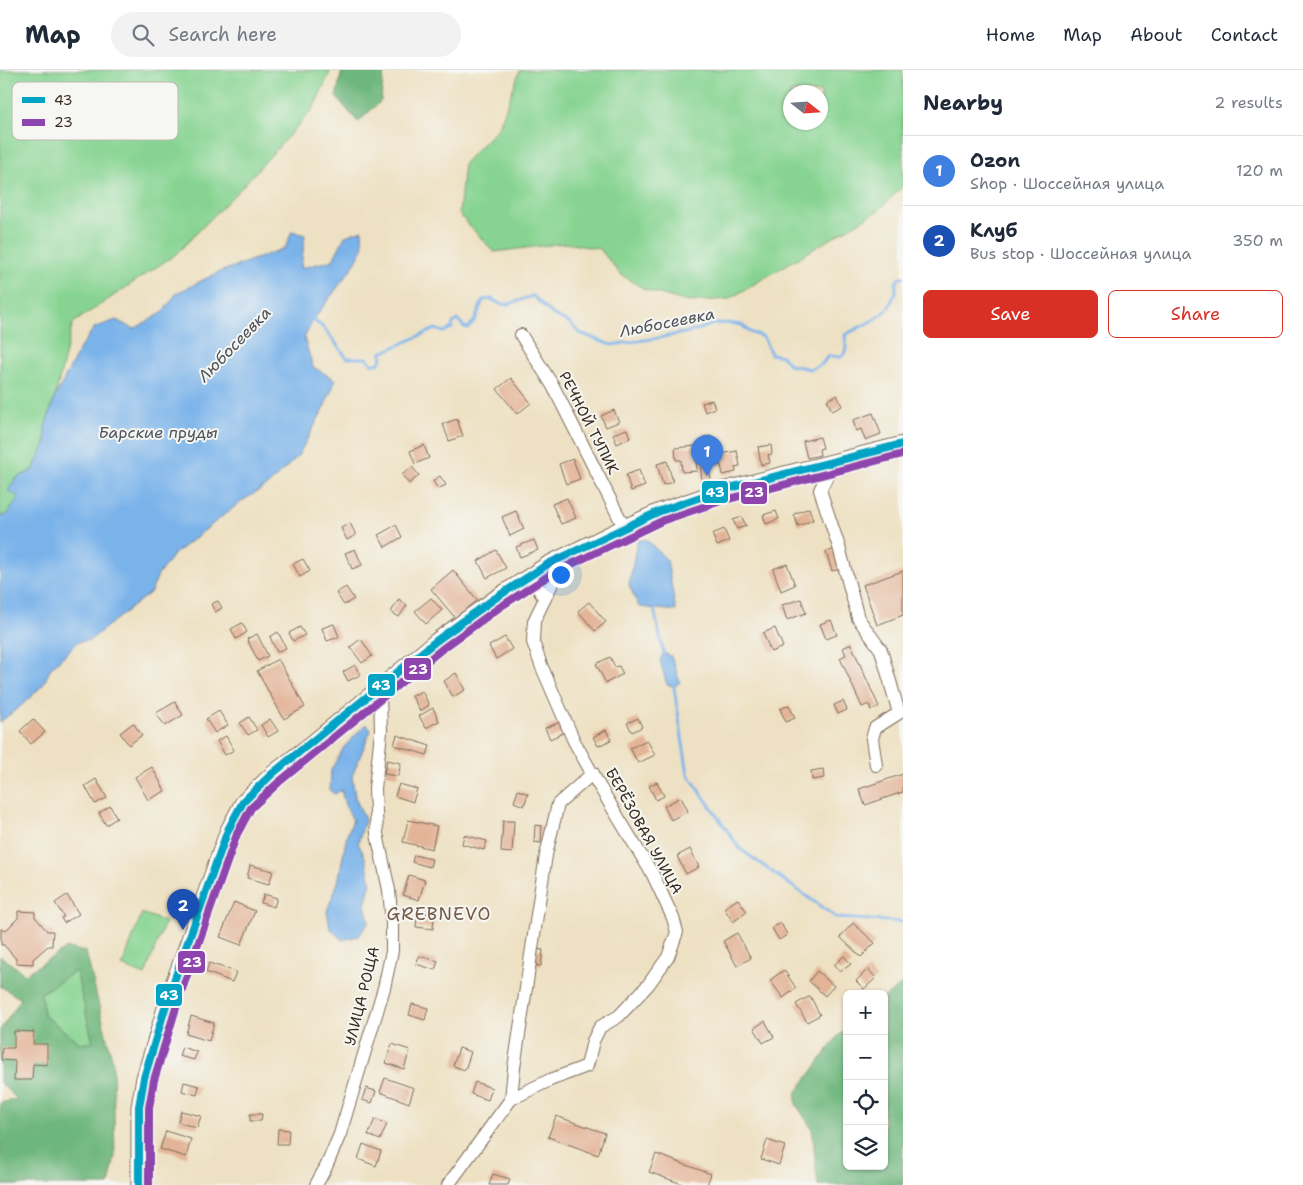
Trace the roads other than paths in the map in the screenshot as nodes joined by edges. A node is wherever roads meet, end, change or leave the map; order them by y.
1 (521, 336) dead end
2 (903, 444) edge
3 (834, 462) junction
4 (624, 527) junction
5 (566, 555) junction
6 (530, 575) junction
7 (544, 598) junction
8 (380, 688) junction
9 (876, 765) dead end
10 (593, 773) junction
11 (511, 1099) junction
12 (139, 1185) edge
13 (316, 1185) edge
14 (448, 1185) edge

1 - 4 street, РЕЧНОЙ ТУПИК
2 - 3 street
3 - 4 street
3 - 9 street
4 - 5 street
5 - 6 street
5 - 7 street, БЕРЁЗОВАЯ УЛИЦА
6 - 7 street
6 - 8 street
7 - 10 street, БЕРЁЗОВАЯ УЛИЦА
8 - 12 street
8 - 13 street, УЛИЦА РОЩА
10 - 11 street
10 - 11 street, БЕРЁЗОВАЯ УЛИЦА
11 - 14 street

